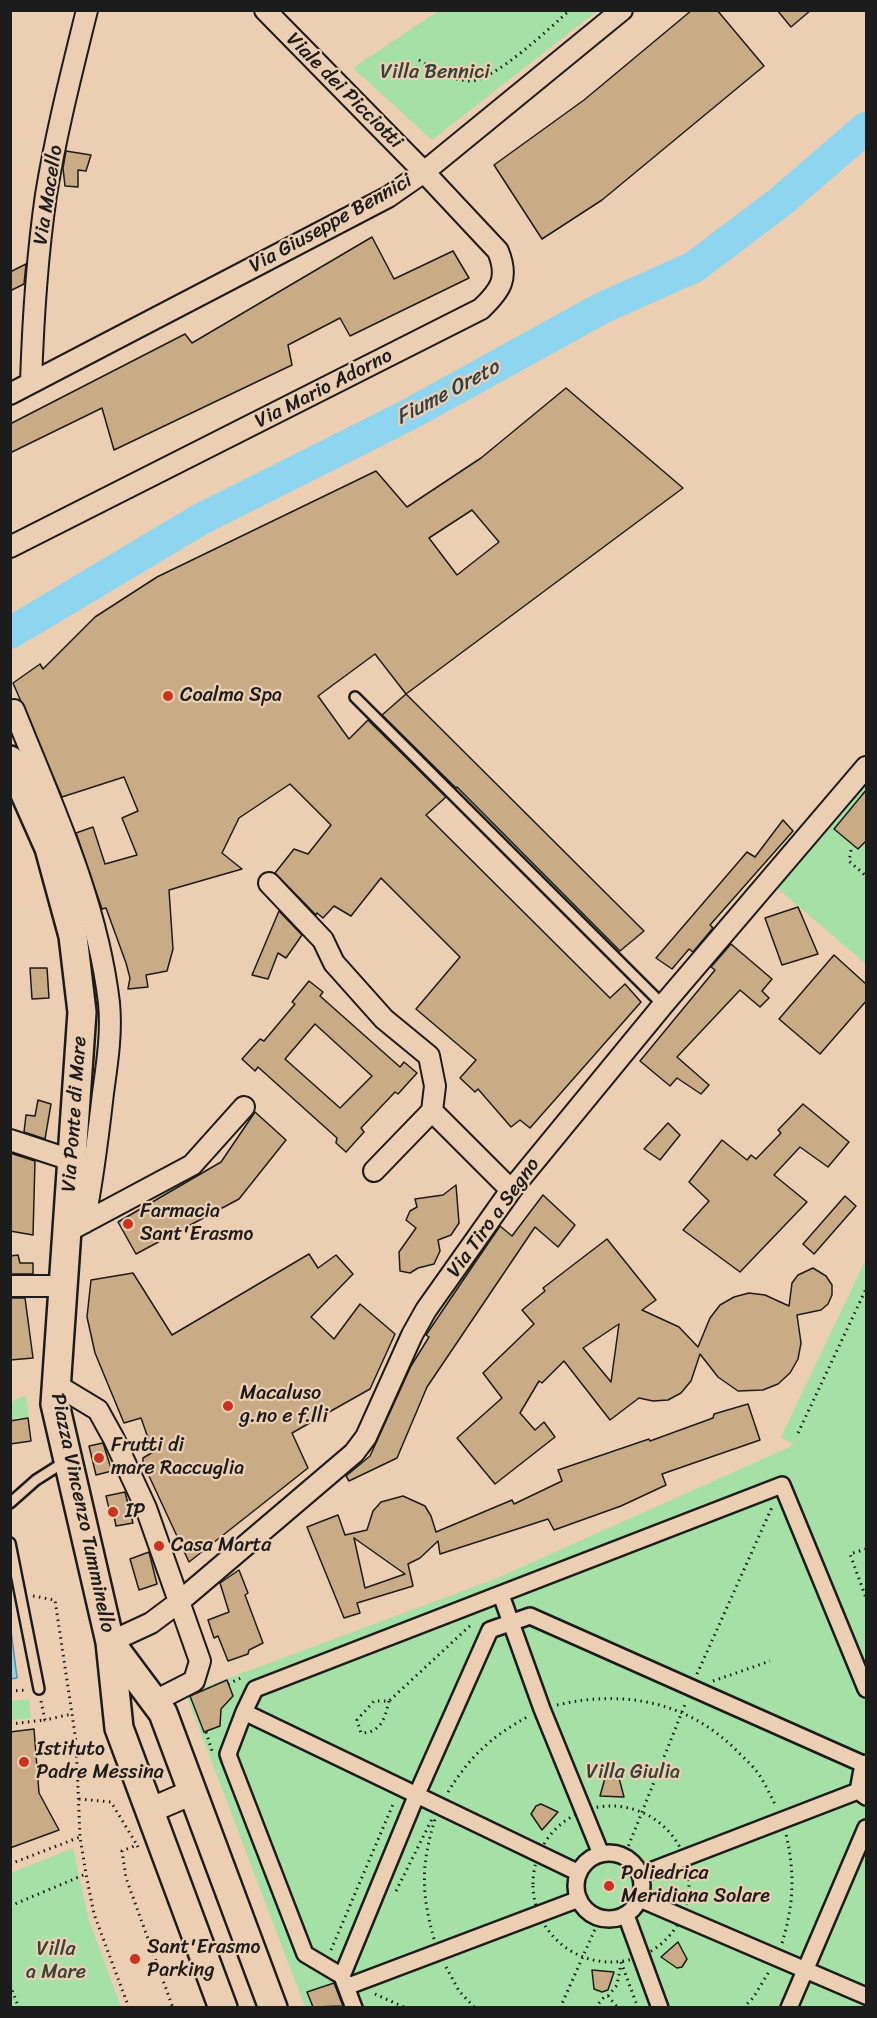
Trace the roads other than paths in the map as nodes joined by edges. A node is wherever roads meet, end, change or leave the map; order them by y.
1 (87, 10) edge
2 (265, 10) edge
3 (622, 10) edge
4 (424, 172) junction
5 (31, 383) junction
6 (10, 394) edge
7 (10, 547) edge
8 (355, 697) dead end
9 (14, 710) dead end
10 (10, 760) edge
11 (867, 767) edge
12 (269, 883) dead end
13 (663, 1005) junction
14 (244, 1107) dead end
15 (432, 1111) junction
16 (10, 1140) edge
17 (71, 1160) junction
18 (374, 1171) dead end
19 (511, 1190) junction
20 (75, 1228) junction
21 (10, 1286) edge
22 (62, 1286) junction
23 (55, 1384) junction
24 (68, 1460) junction
25 (10, 1503) edge
26 (10, 1543) edge
27 (501, 1595) junction
28 (179, 1602) junction
29 (512, 1623) junction
30 (110, 1642) junction
31 (39, 1689) road end
32 (867, 1689) edge
33 (155, 1701) junction
34 (244, 1713) junction
35 (865, 1763) edge
36 (193, 1792) junction
37 (417, 1794) junction
38 (862, 1794) edge
39 (151, 1810) junction
40 (867, 1828) edge
41 (601, 1854) junction
42 (579, 1873) junction
43 (640, 1875) junction
44 (579, 1899) junction
45 (640, 1899) junction
46 (626, 1915) junction
47 (807, 1969) junction
48 (348, 1993) edge
49 (867, 1996) edge
50 (223, 2007) edge
51 (273, 2007) edge
52 (367, 2007) edge
53 (660, 2007) edge
54 (789, 2007) edge

1 - 5 street, Via Macello
2 - 4 street, Viale dei Picciotti
3 - 4 street, Via Giuseppe Bennici
4 - 5 street, Via Giuseppe Bennici
4 - 7 street, Via Mario Adorno
5 - 6 street, Via Giuseppe Bennici
8 - 13 lane
9 - 20 street
10 - 17 main road, Via Ponte di Mare
11 - 13 street, Via Tiro a Segno
12 - 15 street
13 - 19 street, Via Tiro a Segno
14 - 20 street
15 - 18 street
15 - 19 street
16 - 17 street
17 - 20 main road, Via Ponte di Mare
19 - 28 street, Via Tiro a Segno
20 - 22 main road, Via Ponte di Mare
21 - 22 street
22 - 23 main road, Via Ponte di Mare
23 - 24 main road, Piazza Vincenzo Tumminello
23 - 28 street
24 - 25 lane
24 - 30 main road, Piazza Vincenzo Tumminello
26 - 31 lane
27 - 29 street
27 - 32 street
27 - 34 street
28 - 30 street, Via Tiro a Segno
28 - 33 street
29 - 35 street
29 - 37 street
29 - 41 street
30 - 33 main road
30 - 39 main road, Piazza Vincenzo Tumminello
33 - 36 main road
34 - 37 street
34 - 48 street
35 - 38 street
36 - 39 street
36 - 51 main road
37 - 42 street
37 - 48 street
38 - 43 street
39 - 50 main road, Piazza Vincenzo Tumminello
40 - 47 street
41 - 42 street
41 - 43 street
42 - 44 street
43 - 45 street
44 - 46 street
44 - 48 street
45 - 46 street
45 - 47 street
46 - 53 street
47 - 49 street
47 - 54 street
48 - 52 street

